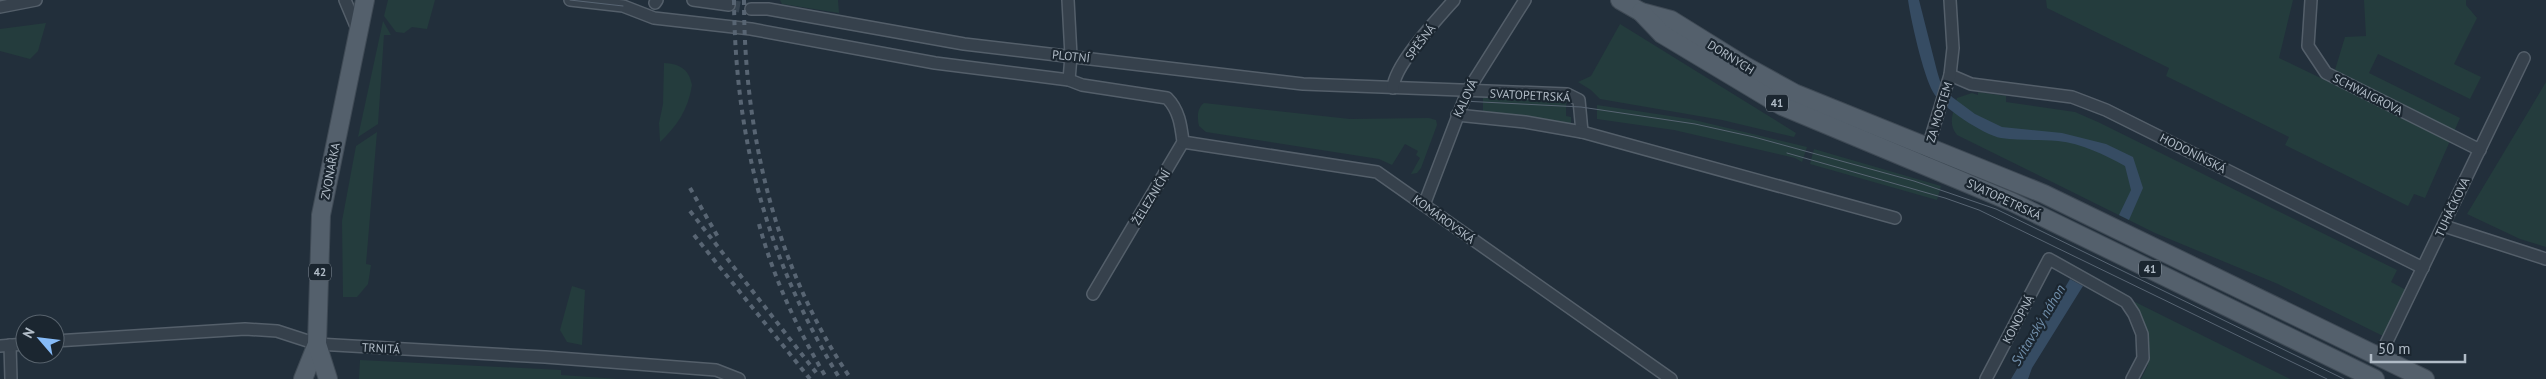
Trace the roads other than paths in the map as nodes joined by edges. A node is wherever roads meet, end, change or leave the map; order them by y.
1 (36, 0) edge
2 (345, 0) edge
3 (365, 0) edge
4 (570, 0) edge
5 (693, 0) edge
6 (1068, 0) edge
7 (1454, 0) edge
8 (1525, 0) edge
9 (1620, 0) edge
10 (1950, 0) edge
11 (2311, 0) edge
12 (768, 4) edge
13 (729, 5) dead end
14 (0, 7) edge
15 (751, 9) tunnel mouth
16 (1640, 12) junction
17 (360, 35) junction
18 (1072, 56) junction
19 (2524, 58) dead end
20 (1950, 78) junction
21 (1069, 80) junction
22 (1393, 88) junction
23 (1466, 92) junction
24 (1844, 113) joint
25 (1457, 115) junction
26 (1582, 132) junction
27 (1183, 142) junction
28 (2480, 150) junction
29 (1926, 155) junction
30 (1424, 205) junction
31 (1895, 218) dead end
32 (2444, 226) junction
33 (2546, 259) edge
34 (2423, 268) junction
35 (1093, 294) dead end
36 (65, 341) edge
37 (317, 344) junction
38 (5, 345) edge
39 (2380, 356) junction
40 (11, 379) edge
41 (303, 379) edge
42 (328, 379) edge
43 (739, 379) edge
44 (1671, 379) edge
45 (1986, 379) edge
46 (2132, 379) edge
47 (2374, 379) edge
48 (2425, 379) edge

1 - 14 street
2 - 17 street
3 - 17 main road, ZVONAŘKA / 42
4 - 21 street, PLOTNÍ
5 - 13 street
6 - 18 street
7 - 22 street, SPĚŠNÁ
8 - 23 street, KALOVÁ
9 - 16 main road, DORNYCH / 41
10 - 20 street, ZA MOSTEM
11 - 28 street, SCHWAIGROVA
12 - 15 street, PLOTNÍ
12 - 18 street, PLOTNÍ
16 - 24 main road, DORNYCH / 41
16 - 29 main road, SVATOPETRSKÁ / 41
17 - 37 main road, ZVONAŘKA / 42
18 - 21 street
18 - 22 street, PLOTNÍ
19 - 28 street, TUHÁČKOVA
20 - 29 street, ZA MOSTEM
20 - 34 street, HODONÍNSKÁ
21 - 27 street, PLOTNÍ
22 - 23 street, SVATOPETRSKÁ
23 - 25 street, KALOVÁ
23 - 26 street, SVATOPETRSKÁ
24 - 29 main road, SVATOPETRSKÁ / 41
25 - 26 street
25 - 30 street, KALOVÁ
26 - 31 street
27 - 30 street, KOMÁROVSKÁ
27 - 35 street, ŽELEZNIČNÍ
28 - 32 street, TUHÁČKOVA
29 - 39 main road, SVATOPETRSKÁ / 41
29 - 47 main road, SVATOPETRSKÁ / 41
30 - 44 street, KOMÁROVSKÁ
32 - 33 street
32 - 34 street, TUHÁČKOVA
34 - 39 street, TUHÁČKOVA
36 - 37 street, TRNITÁ
37 - 41 main road, 42
37 - 42 main road, 42
37 - 43 street, TRNITÁ
38 - 40 street
39 - 48 main road, SVATOPETRSKÁ / 41
45 - 46 street, KONOPNÁ

